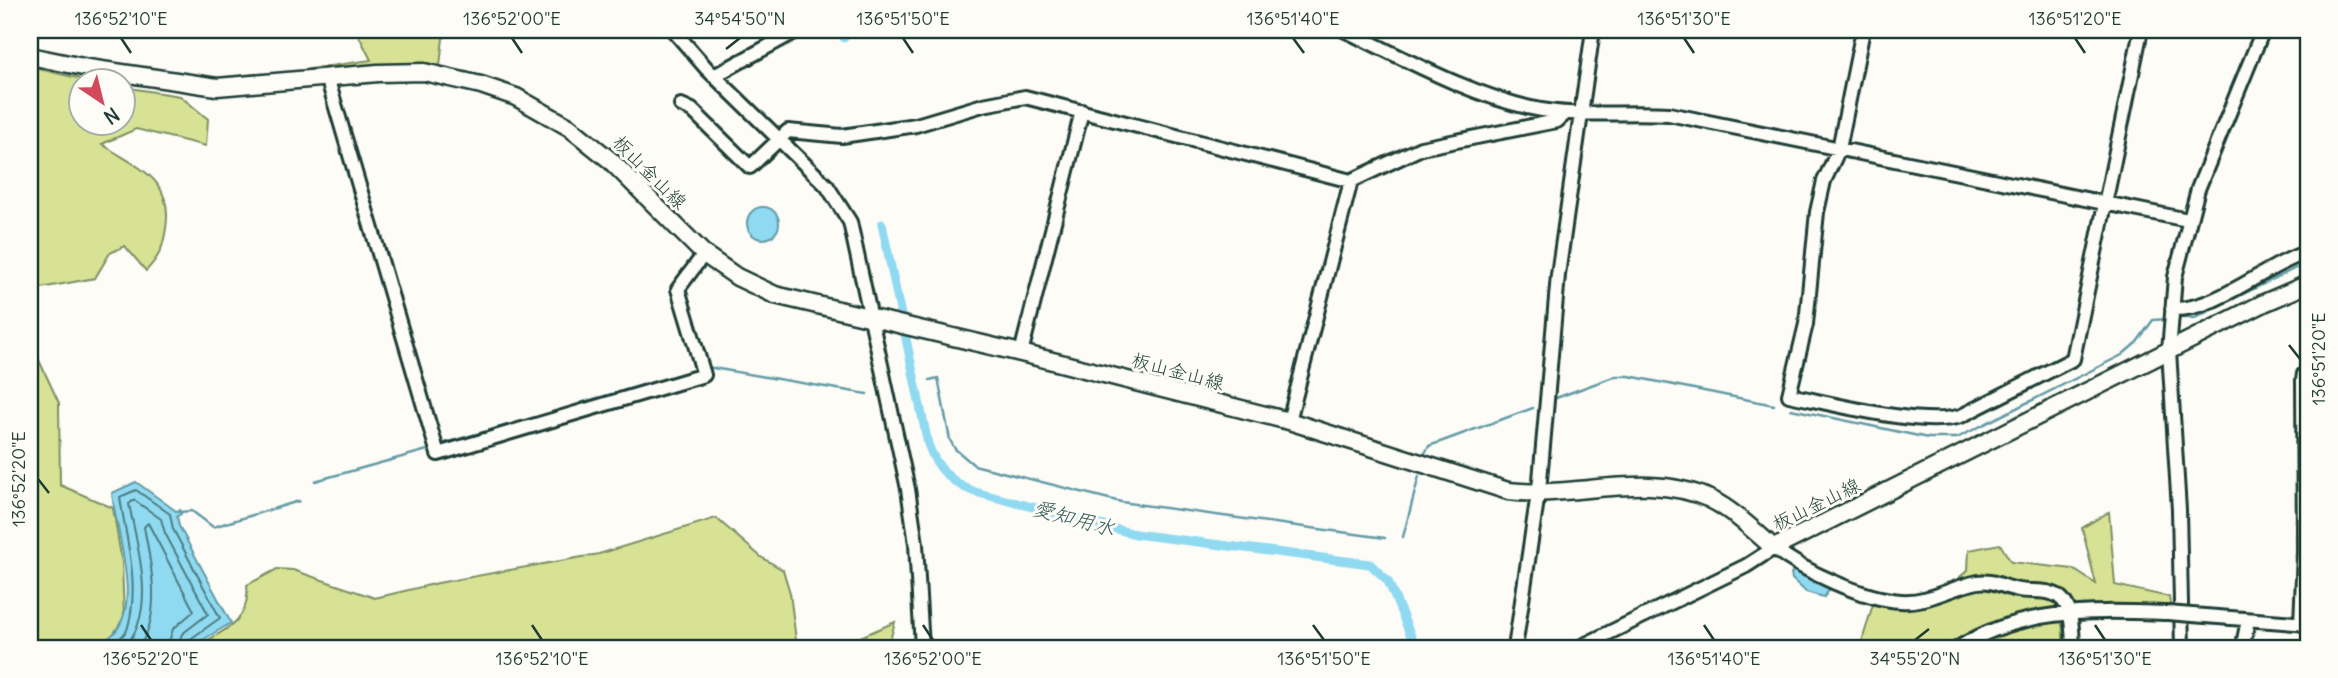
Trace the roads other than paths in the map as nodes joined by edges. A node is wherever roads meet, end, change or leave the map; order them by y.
1 (673, 30) edge
2 (798, 30) edge
3 (1344, 30) edge
4 (1592, 30) edge
5 (1863, 30) edge
6 (2141, 30) edge
7 (2263, 30) edge
8 (30, 56) edge
9 (714, 76) junction
10 (327, 77) junction
11 (681, 105) dead end
12 (1082, 111) junction
13 (1566, 113) junction
14 (1581, 115) junction
15 (779, 139) junction
16 (1839, 149) junction
17 (1351, 181) junction
18 (2105, 204) junction
19 (2188, 220) junction
20 (2308, 252) edge
21 (704, 254) junction
22 (2308, 284) edge
23 (2172, 309) junction
24 (872, 316) junction
25 (2169, 351) junction
26 (1021, 353) junction
27 (2308, 374) edge
28 (1289, 421) junction
29 (1538, 495) junction
30 (1773, 548) junction
31 (2069, 612) junction
32 (2248, 620) junction
33 (2304, 624) edge
34 (922, 648) edge
35 (1515, 648) edge
36 (1578, 648) edge
37 (1958, 648) edge
38 (2073, 648) edge
39 (2182, 648) edge
40 (2247, 648) edge

1 - 9 street
2 - 9 street
3 - 13 street
4 - 14 street
5 - 16 street
6 - 18 street
7 - 19 street
8 - 10 main road, 板山金山線
9 - 15 street
10 - 21 main road, 板山金山線
10 - 21 street
11 - 15 street
12 - 15 street
12 - 17 street
12 - 26 street
13 - 14 street
13 - 17 street
14 - 16 street
14 - 29 street
15 - 24 street
16 - 18 street
16 - 18 street
17 - 28 street
18 - 19 street
19 - 23 street
20 - 23 street
21 - 24 main road, 板山金山線
22 - 25 main road, 板山金山線
23 - 25 street
24 - 26 main road, 板山金山線
24 - 34 street
25 - 30 main road, 板山金山線
25 - 39 street
26 - 28 main road, 板山金山線
27 - 33 street
28 - 29 main road, 板山金山線
29 - 30 main road, 板山金山線
29 - 35 street
30 - 31 street
30 - 36 street
31 - 32 street, bridge
31 - 37 street
31 - 38 street
32 - 33 street
32 - 40 street

